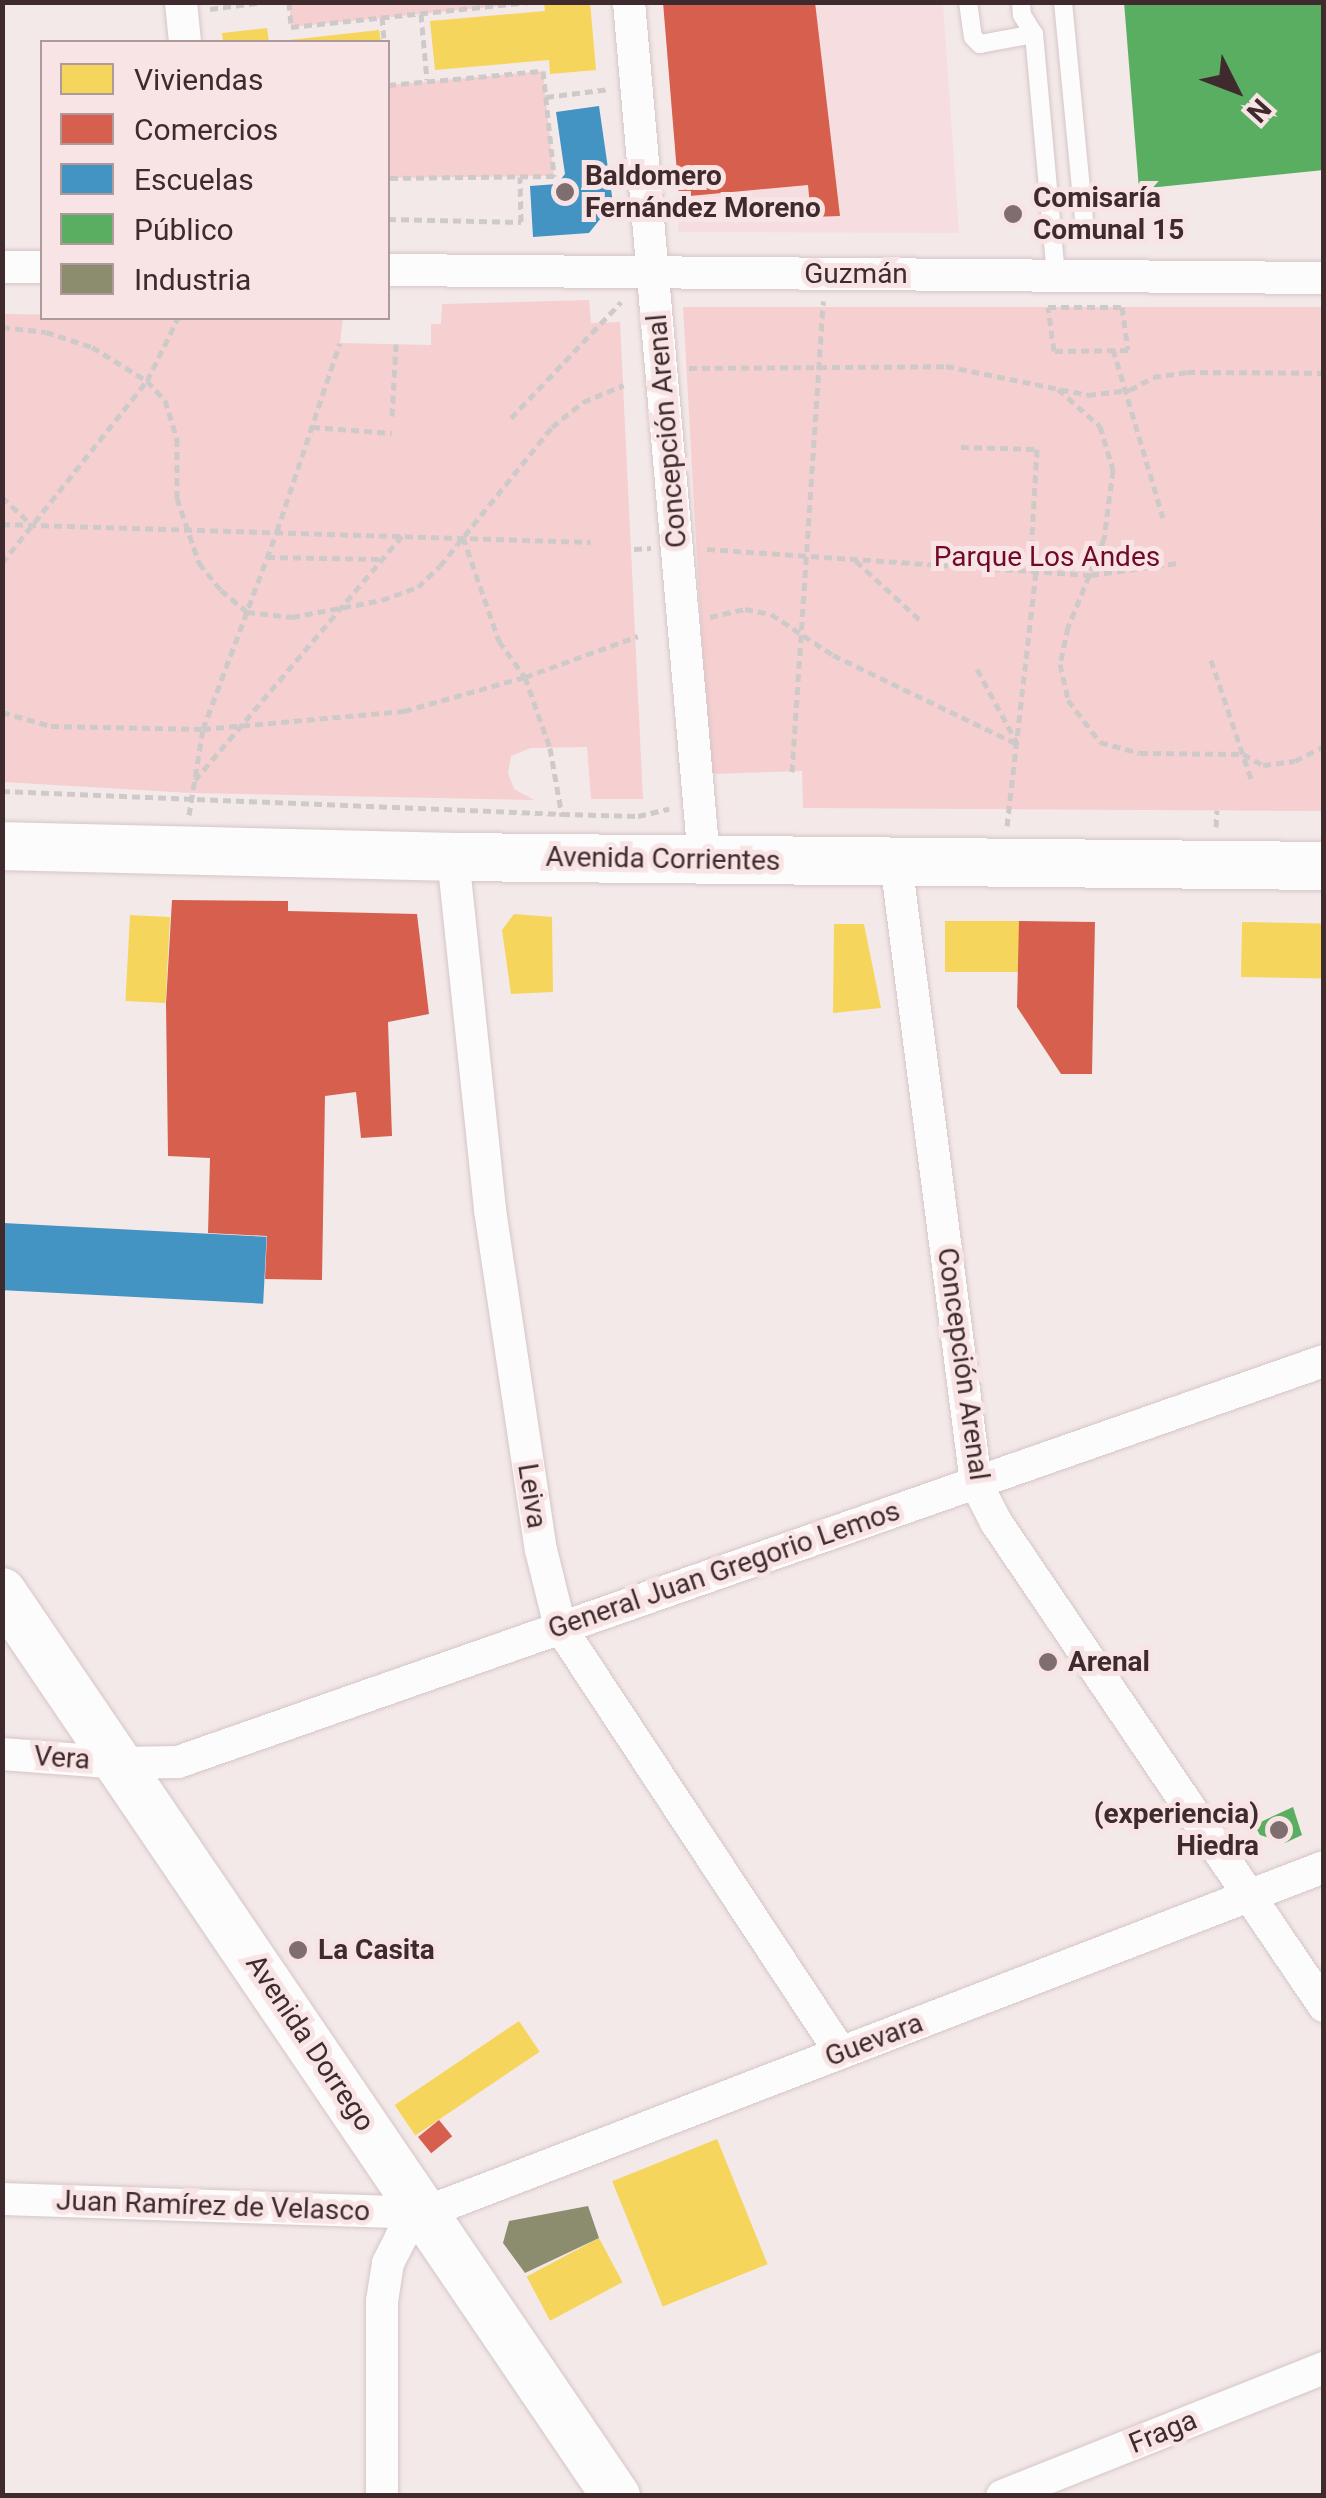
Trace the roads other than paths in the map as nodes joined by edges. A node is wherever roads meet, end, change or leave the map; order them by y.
1 (629, 2) edge
2 (968, 2) edge
3 (1021, 2) edge
4 (1063, 2) edge
5 (1034, 34) junction
6 (1084, 219) dead end
7 (2, 267) edge
8 (40, 267) edge
9 (390, 270) edge
10 (653, 272) junction
11 (1056, 276) junction
12 (1324, 278) edge
13 (2, 846) edge
14 (454, 857) junction
15 (704, 860) junction
16 (896, 862) junction
17 (1324, 866) edge
18 (1324, 1361) edge
19 (976, 1484) junction
20 (2, 1592) edge
21 (560, 1627) junction
22 (2, 1754) edge
23 (122, 1763) junction
24 (1324, 1867) edge
25 (1248, 1897) junction
26 (1324, 2006) edge
27 (841, 2053) junction
28 (2, 2200) edge
29 (424, 2213) junction
30 (1324, 2368) edge
31 (382, 2496) edge
32 (616, 2496) edge
33 (1002, 2496) edge

1 - 10 street, Concepción Arenal
2 - 5 lane
3 - 5 lane
4 - 6 lane
5 - 11 lane
7 - 8 street
9 - 10 street, Guzmán
10 - 11 street, Guzmán
10 - 15 street, Concepción Arenal
11 - 12 street, Guzmán
13 - 14 main road, Avenida Corrientes
14 - 15 main road, Avenida Corrientes
14 - 21 street, Leiva
15 - 16 main road, Avenida Corrientes
16 - 17 main road, Avenida Corrientes
16 - 19 street, Concepción Arenal
18 - 19 street, General Juan Gregorio Lemos
19 - 21 street, General Juan Gregorio Lemos
19 - 25 street, Concepción Arenal
20 - 23 main road, Avenida Dorrego
21 - 23 street, General Juan Gregorio Lemos
21 - 27 street, Leiva
22 - 23 street, Vera
23 - 29 main road, Avenida Dorrego
24 - 25 street, Guevara
25 - 26 street, Concepción Arenal
25 - 27 street, Guevara
27 - 29 street, Guevara
28 - 29 street, Juan Ramírez de Velasco
29 - 31 street
29 - 32 main road, Avenida Dorrego
30 - 33 street, Fraga

